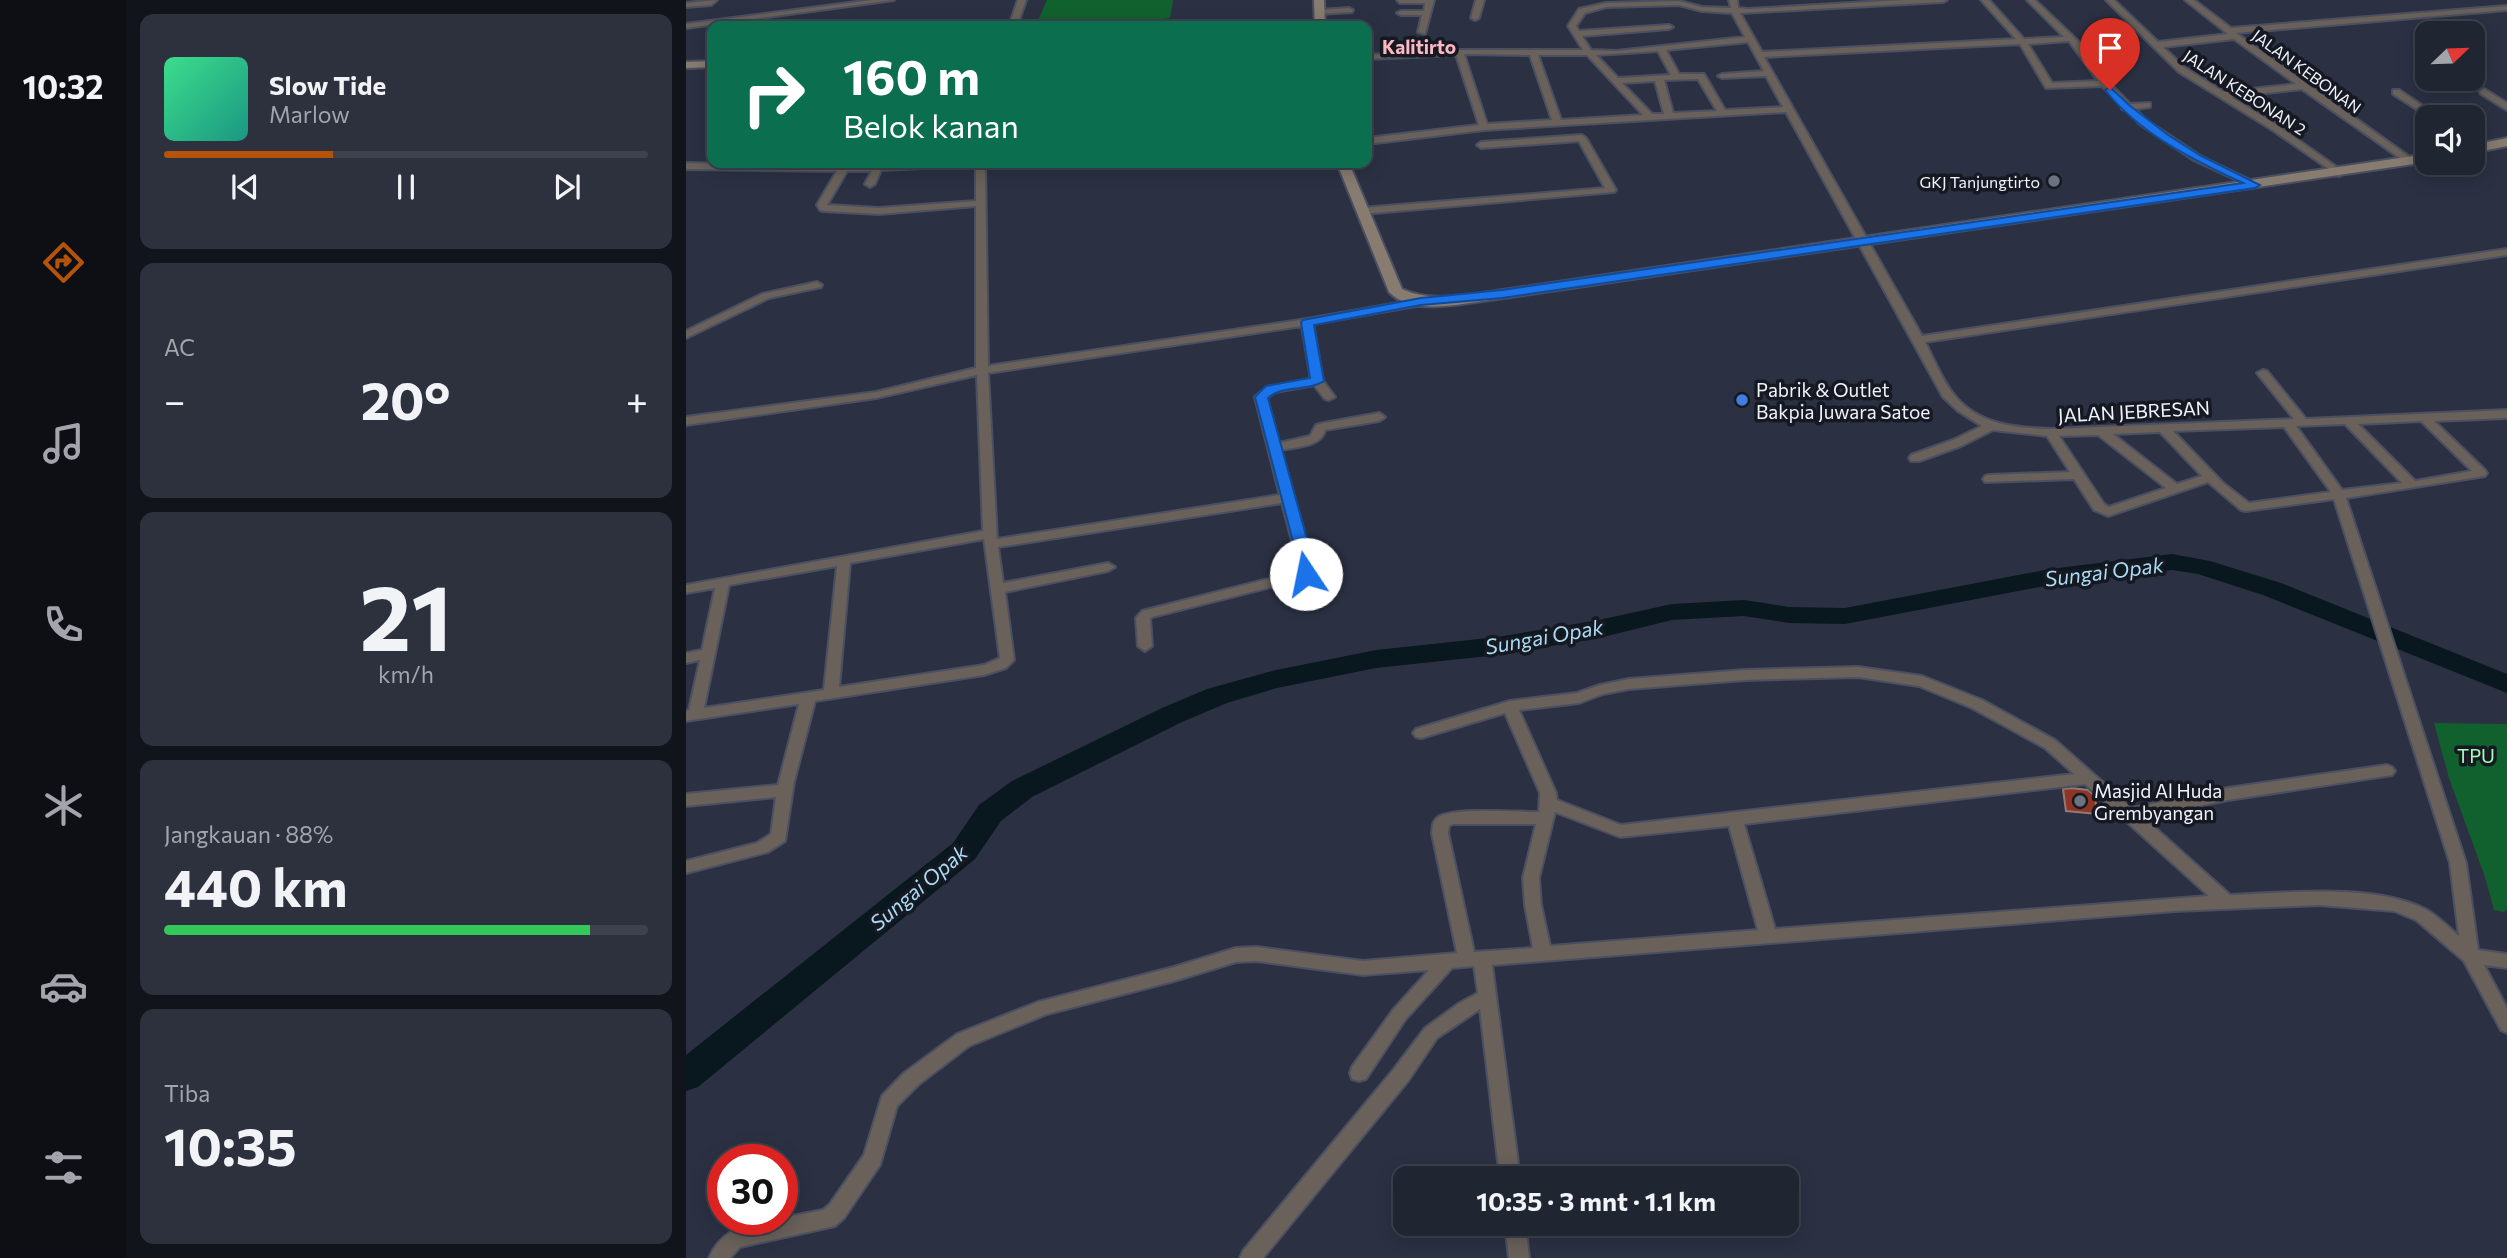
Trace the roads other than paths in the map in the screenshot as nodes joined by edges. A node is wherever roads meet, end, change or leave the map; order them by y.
1 (793, 0) edge
2 (890, 0) edge
3 (1022, 0) edge
4 (1430, 0) edge
5 (1480, 0) edge
6 (1733, 0) edge
7 (1942, 0) edge
8 (1985, 0) edge
9 (2031, 0) edge
10 (2110, 0) edge
11 (2189, 0) edge
12 (1400, 1) edge
13 (712, 2) edge
14 (1607, 2) edge
15 (1678, 2) edge
16 (1590, 4) edge
17 (686, 5) edge
18 (1319, 6) edge
19 (2507, 8) edge
20 (1349, 10) dead end
21 (1735, 11) junction
22 (790, 12) junction
23 (1401, 13) dead end
24 (1427, 13) junction
25 (1475, 18) dead end
26 (721, 21) edge
27 (1015, 21) edge
28 (706, 23) joint
29 (686, 26) edge
30 (1669, 27) dead end
31 (1422, 32) dead end
32 (2231, 33) junction
33 (1577, 34) junction
34 (1751, 39) junction
35 (2070, 39) junction
36 (2022, 41) junction
37 (2157, 45) junction
38 (1661, 49) junction
39 (1587, 51) junction
40 (1459, 52) junction
41 (1533, 52) junction
42 (1759, 55) junction
43 (1372, 57) edge
44 (707, 64) edge
45 (686, 65) edge
46 (1769, 73) junction
47 (1722, 76) dead end
48 (1676, 78) junction
49 (1659, 79) junction
50 (1616, 82) junction
51 (2104, 83) junction
52 (2305, 86) junction
53 (2396, 92) dead end
54 (2484, 92) dead end
55 (2224, 96) junction
56 (2147, 105) dead end
57 (2416, 105) edge
58 (2126, 107) junction
59 (2507, 107) edge
60 (1787, 109) junction
61 (1722, 113) junction
62 (1669, 115) junction
63 (1649, 116) junction
64 (1557, 122) junction
65 (1484, 127) junction
66 (1372, 140) edge
67 (2507, 142) edge
68 (1481, 145) dead end
69 (2485, 145) edge
70 (2415, 160) edge
71 (2410, 161) junction
72 (686, 166) edge
73 (707, 167) edge
74 (731, 168) edge
75 (844, 168) joint
76 (878, 168) edge
77 (981, 168) edge
78 (1345, 168) edge
79 (2339, 173) junction
80 (870, 184) dead end
81 (2255, 185) junction
82 (982, 203) junction
83 (1362, 211) junction
84 (1865, 242) junction
85 (2507, 252) edge
86 (817, 285) dead end
87 (1421, 302) junction
88 (1307, 322) junction
89 (686, 335) edge
90 (1919, 340) junction
91 (982, 370) junction
92 (2263, 373) dead end
93 (1317, 381) junction
94 (1329, 397) dead end
95 (2507, 414) edge
96 (1379, 417) dead end
97 (2424, 417) junction
98 (2347, 420) junction
99 (686, 421) edge
100 (2302, 421) junction
101 (2287, 422) junction
102 (1990, 427) junction
103 (2162, 427) junction
104 (2100, 430) junction
105 (2051, 433) junction
106 (1274, 447) junction
107 (1916, 458) dead end
108 (2078, 475) junction
109 (2210, 477) junction
110 (1989, 479) dead end
111 (2412, 485) junction
112 (2174, 488) junction
113 (2339, 495) junction
114 (1287, 498) junction
115 (990, 539) junction
116 (844, 561) junction
117 (1108, 567) dead end
118 (723, 583) junction
119 (686, 589) edge
120 (996, 589) junction
121 (1145, 646) dead end
122 (708, 654) junction
123 (686, 658) edge
124 (831, 694) junction
125 (808, 698) junction
126 (691, 714) edge
127 (1515, 715) junction
128 (1421, 733) dead end
129 (2387, 771) dead end
130 (2089, 778) junction
131 (785, 790) junction
132 (686, 800) edge
133 (1548, 810) junction
134 (2130, 814) junction
135 (1735, 820) junction
136 (686, 867) edge
137 (2227, 902) junction
138 (1768, 935) junction
139 (1542, 952) junction
140 (2470, 956) junction
141 (1475, 958) junction
142 (1448, 960) junction
143 (2507, 961) edge
144 (1488, 996) junction
145 (2507, 1025) edge
146 (1359, 1073) dead end
147 (1509, 1166) edge
148 (1516, 1236) edge
149 (719, 1258) edge
150 (1250, 1258) edge
151 (1519, 1258) edge

1 - 22 street
2 - 22 street
3 - 27 street
4 - 12 street
4 - 24 street
5 - 25 street
6 - 21 street, JALAN JEBRESAN
7 - 21 street
8 - 36 street
9 - 35 street
10 - 37 street, JALAN KEBONAN 2
11 - 32 street, JALAN KEBONAN
13 - 17 street
13 - 28 street
14 - 15 street
14 - 16 street
15 - 21 street
16 - 33 street
18 - 20 street
19 - 32 street
21 - 34 street, JALAN JEBRESAN
22 - 26 street
23 - 24 street
24 - 31 street
28 - 29 street
30 - 33 street
32 - 37 street
32 - 52 street, JALAN KEBONAN
33 - 39 street
34 - 38 street
34 - 42 street, JALAN JEBRESAN
35 - 36 street
35 - 51 street
36 - 42 street
36 - 51 street
37 - 55 street, JALAN KEBONAN 2
38 - 39 street
38 - 48 street
39 - 41 street
39 - 50 street
40 - 41 street
40 - 43 street
40 - 65 street
41 - 64 street
42 - 46 street, JALAN JEBRESAN
44 - 45 street
46 - 47 street
46 - 60 street, JALAN JEBRESAN
48 - 49 street
48 - 61 street
49 - 50 street
49 - 62 street
50 - 63 street
51 - 58 street
52 - 55 street
52 - 71 street, JALAN KEBONAN
53 - 57 street
54 - 59 street
55 - 79 street, JALAN KEBONAN 2
56 - 58 street
58 - 81 street
60 - 61 street
60 - 84 street, JALAN JEBRESAN
61 - 62 street
62 - 63 street
63 - 64 street
64 - 65 street
65 - 66 street
67 - 69 street
68 - 83 street
70 - 71 street
71 - 79 street
72 - 73 street
74 - 75 street
75 - 82 street
76 - 80 street
77 - 82 street
78 - 83 street
79 - 81 street
81 - 84 street
82 - 91 street
83 - 87 street
84 - 87 street
84 - 90 street, JALAN JEBRESAN
85 - 90 street
86 - 89 street
87 - 88 street
88 - 91 street
88 - 93 street
90 - 102 street, JALAN JEBRESAN
91 - 99 street
91 - 115 street
92 - 100 street
93 - 94 street
93 - 106 street
95 - 97 street, JALAN JEBRESAN
96 - 106 street
97 - 98 street, JALAN JEBRESAN
97 - 111 street
98 - 100 street, JALAN JEBRESAN
98 - 111 street
100 - 101 street, JALAN JEBRESAN
101 - 103 street, JALAN JEBRESAN
101 - 113 street
102 - 105 street, JALAN JEBRESAN
102 - 107 street
103 - 104 street, JALAN JEBRESAN
103 - 109 street
104 - 105 street, JALAN JEBRESAN
104 - 112 street
105 - 108 street
106 - 114 street
108 - 110 street
108 - 112 street
109 - 112 street
109 - 113 street
111 - 113 street
113 - 140 street
114 - 115 street
114 - 121 street
115 - 116 street
115 - 120 street
116 - 118 street
116 - 124 street
117 - 120 street
118 - 119 street
118 - 122 street
120 - 124 street
122 - 123 street
122 - 126 street
124 - 125 street
125 - 126 street
125 - 131 street
127 - 128 street
127 - 130 street
127 - 133 street
129 - 134 street
130 - 134 street
130 - 135 street
131 - 132 street
131 - 136 street
133 - 135 street
133 - 139 street
133 - 141 street
134 - 137 street
135 - 138 street
137 - 138 street
137 - 140 street
138 - 139 street
139 - 141 street
140 - 143 street
140 - 145 street
141 - 142 street
141 - 144 street
142 - 146 street
142 - 149 street
144 - 147 street
144 - 150 street
148 - 151 street

